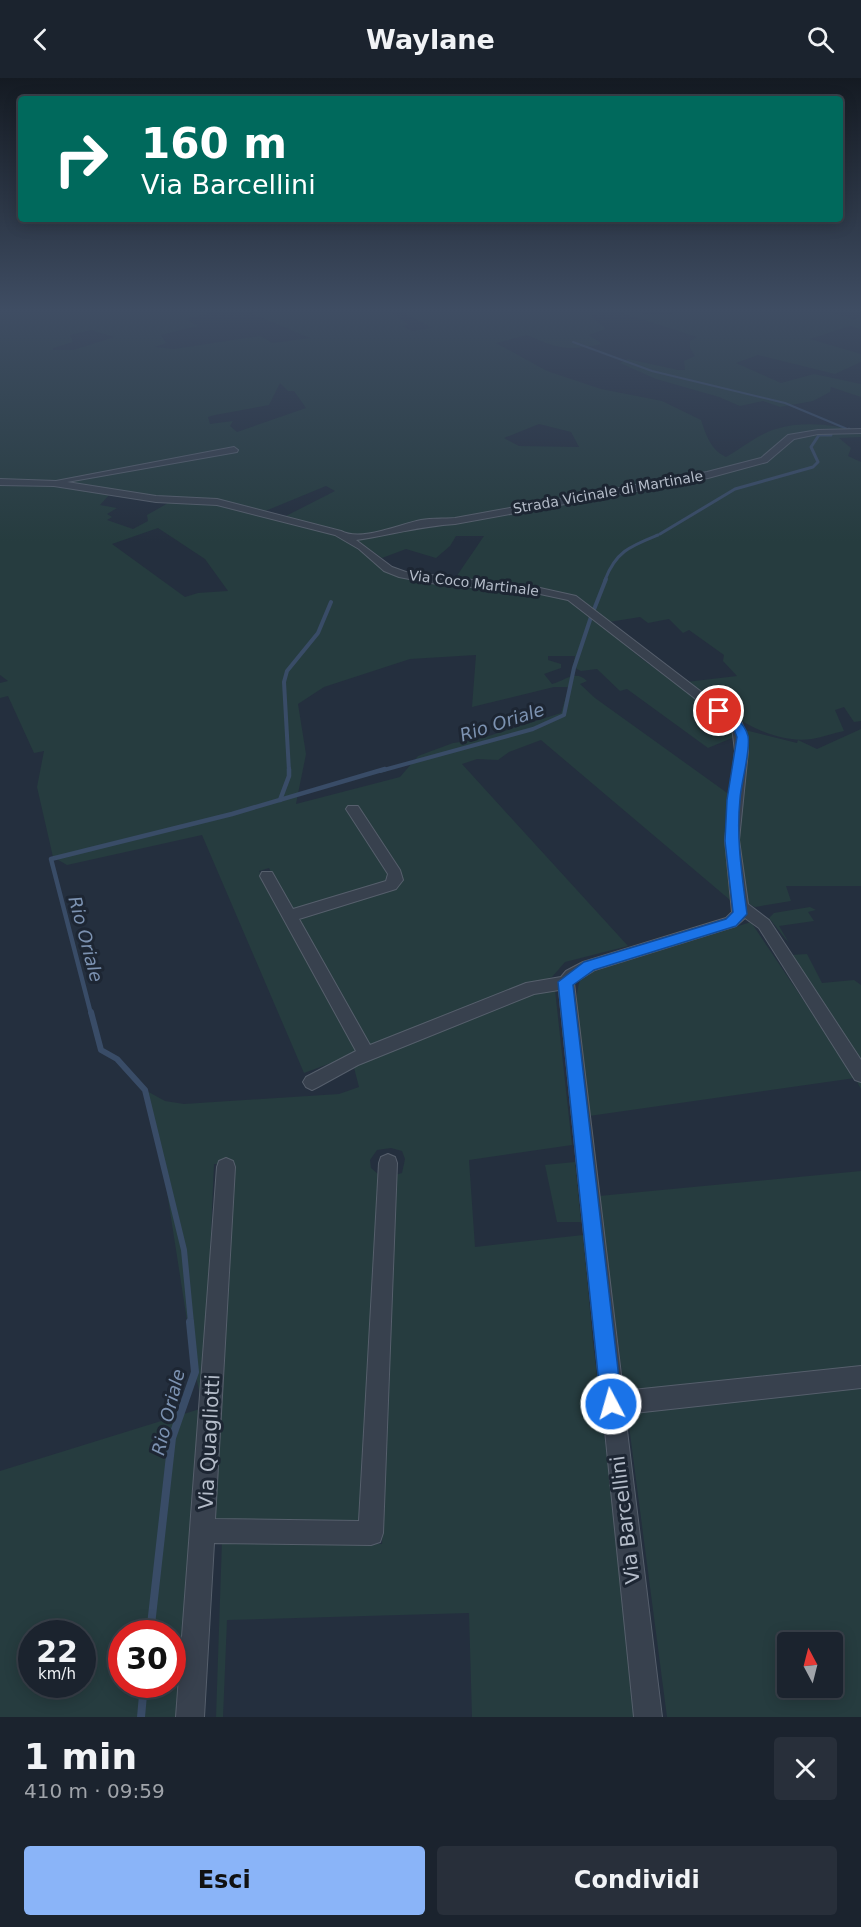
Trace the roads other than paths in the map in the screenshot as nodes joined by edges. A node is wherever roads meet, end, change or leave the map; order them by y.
1 (861, 431) edge
2 (234, 450) dead end
3 (0, 482) edge
4 (54, 483) junction
5 (347, 538) junction
6 (353, 809) dead end
7 (267, 876) dead end
8 (741, 907) junction
9 (290, 916) junction
10 (566, 982) junction
11 (367, 1055) junction
12 (861, 1075) edge
13 (312, 1082) dead end
14 (388, 1163) dead end
15 (225, 1167) dead end
16 (861, 1377) edge
17 (611, 1404) junction
18 (204, 1531) junction
19 (190, 1717) edge
20 (648, 1717) edge

1 - 5 street, Strada Vicinale di Martinale
2 - 4 street
3 - 4 street, Via Coco Martinale
4 - 5 street, Via Coco Martinale
5 - 8 street, Via Coco Martinale
6 - 9 street
7 - 9 street
8 - 10 street
8 - 12 street
9 - 11 street
10 - 11 street
10 - 17 street, Via Barcellini
11 - 13 street
14 - 18 street
15 - 18 street, Via Quagliotti
16 - 17 street
17 - 20 street, Via Barcellini
18 - 19 street, Via Quagliotti

